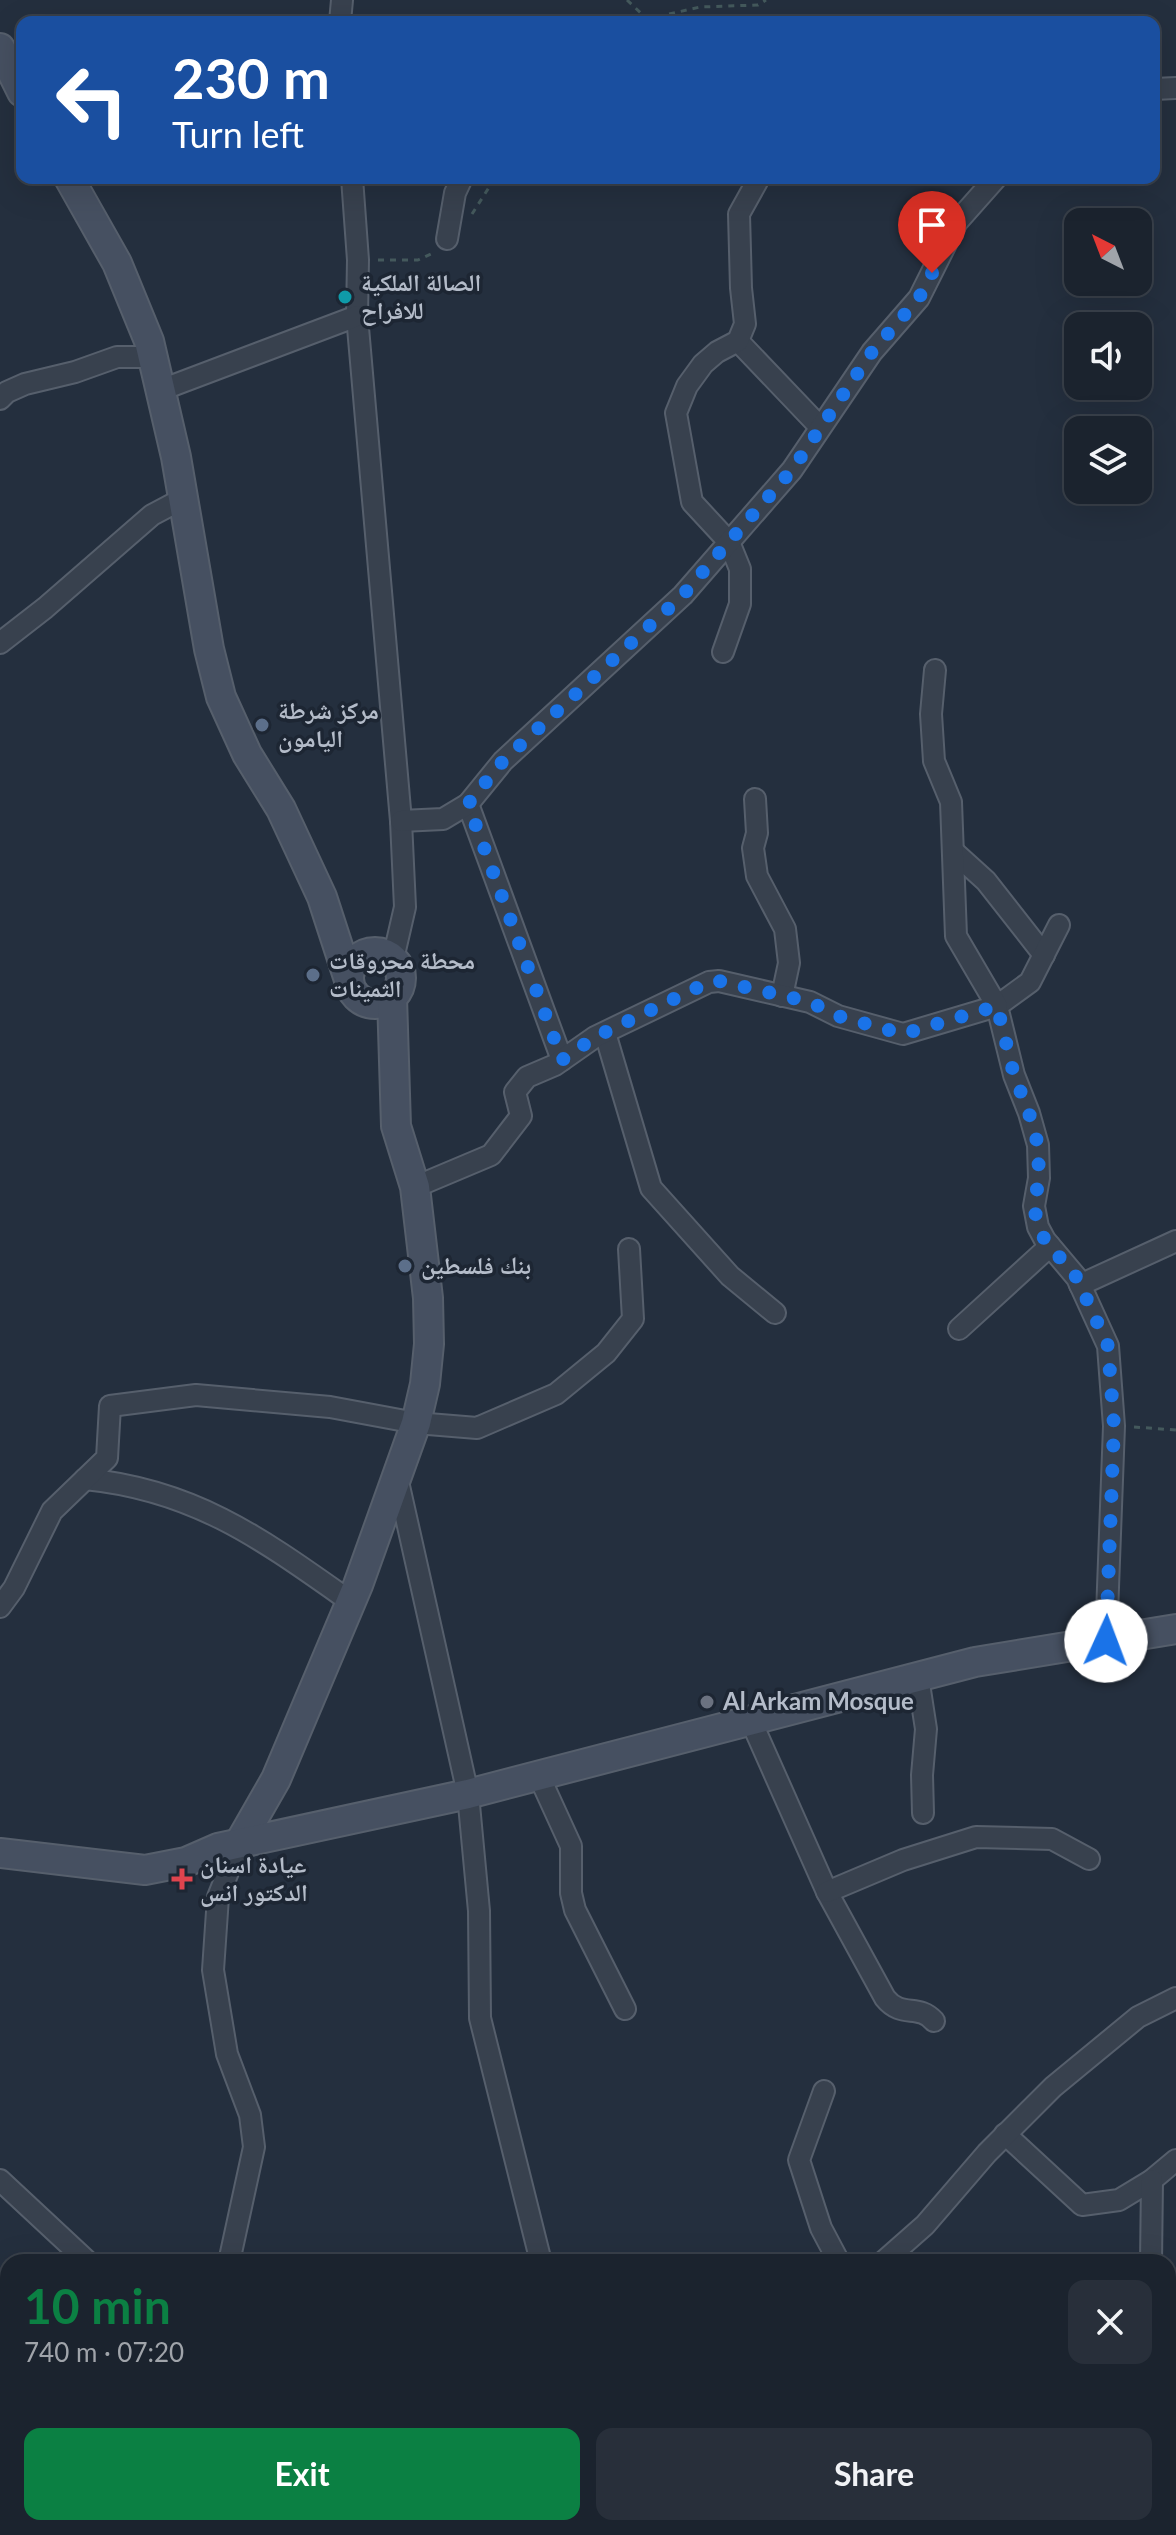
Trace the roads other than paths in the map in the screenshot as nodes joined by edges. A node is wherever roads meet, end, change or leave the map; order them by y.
1 (0, 48) edge
2 (16, 80) edge
3 (72, 184) edge
4 (352, 184) edge
5 (459, 184) edge
6 (756, 184) edge
7 (991, 184) edge
8 (447, 239) dead end
9 (357, 316) junction
10 (738, 341) junction
11 (153, 357) junction
12 (161, 390) junction
13 (0, 399) edge
14 (820, 427) junction
15 (184, 498) junction
16 (729, 542) junction
17 (0, 643) edge
18 (723, 652) dead end
19 (935, 670) dead end
20 (755, 799) dead end
21 (468, 804) junction
22 (401, 821) junction
23 (954, 852) junction
24 (1059, 925) dead end
25 (1044, 955) junction
26 (393, 959) junction
27 (348, 977) junction
28 (782, 996) junction
29 (392, 997) junction
30 (997, 1006) junction
31 (605, 1033) junction
32 (562, 1060) junction
33 (415, 1187) junction
34 (1176, 1241) edge
35 (1050, 1246) junction
36 (629, 1249) dead end
37 (1080, 1285) junction
38 (775, 1313) dead end
39 (959, 1329) dead end
40 (416, 1423) junction
41 (397, 1477) junction
42 (85, 1479) junction
43 (351, 1602) junction
44 (0, 1607) edge
45 (1176, 1629) edge
46 (1106, 1641) junction
47 (918, 1677) junction
48 (751, 1721) junction
49 (539, 1776) junction
50 (468, 1794) junction
51 (923, 1813) dead end
52 (240, 1842) junction
53 (0, 1853) edge
54 (1089, 1859) dead end
55 (827, 1892) junction
56 (1176, 1998) edge
57 (625, 2009) dead end
58 (934, 2021) dead end
59 (824, 2091) dead end
60 (1005, 2134) junction
61 (1176, 2160) edge
62 (0, 2180) edge
63 (1152, 2180) junction
64 (79, 2254) edge
65 (231, 2254) edge
66 (539, 2254) edge
67 (835, 2254) edge
68 (892, 2254) edge
69 (1151, 2254) edge

1 - 2 street
3 - 11 street
4 - 9 street
5 - 8 street
6 - 10 street
7 - 14 street
9 - 12 street
9 - 22 street
10 - 14 street
10 - 16 street
11 - 12 street
11 - 13 street
12 - 15 street
14 - 16 street
15 - 17 street
15 - 27 street
16 - 18 street
16 - 21 street
19 - 23 street
20 - 28 street
21 - 22 street
21 - 32 street
22 - 26 street
23 - 25 street
23 - 30 street
24 - 25 street
25 - 30 street
26 - 27 street
26 - 29 street
27 - 29 street
28 - 30 street
28 - 31 street
29 - 33 street
30 - 35 street
31 - 32 street
31 - 38 street
32 - 33 street
33 - 40 street
34 - 37 street
35 - 37 street
35 - 39 street
36 - 40 street
37 - 46 street
40 - 41 street
40 - 42 street
41 - 43 street
41 - 50 street
42 - 43 street
42 - 44 street
43 - 52 street
45 - 46 street
46 - 47 street
47 - 48 street
47 - 51 street
48 - 49 street
48 - 55 street
49 - 50 street
49 - 57 street
50 - 52 street
50 - 66 street
52 - 53 street
52 - 65 street
54 - 55 street
55 - 58 street
56 - 60 street
59 - 67 street
60 - 63 street
60 - 68 street
61 - 63 street
62 - 64 street
63 - 69 street

